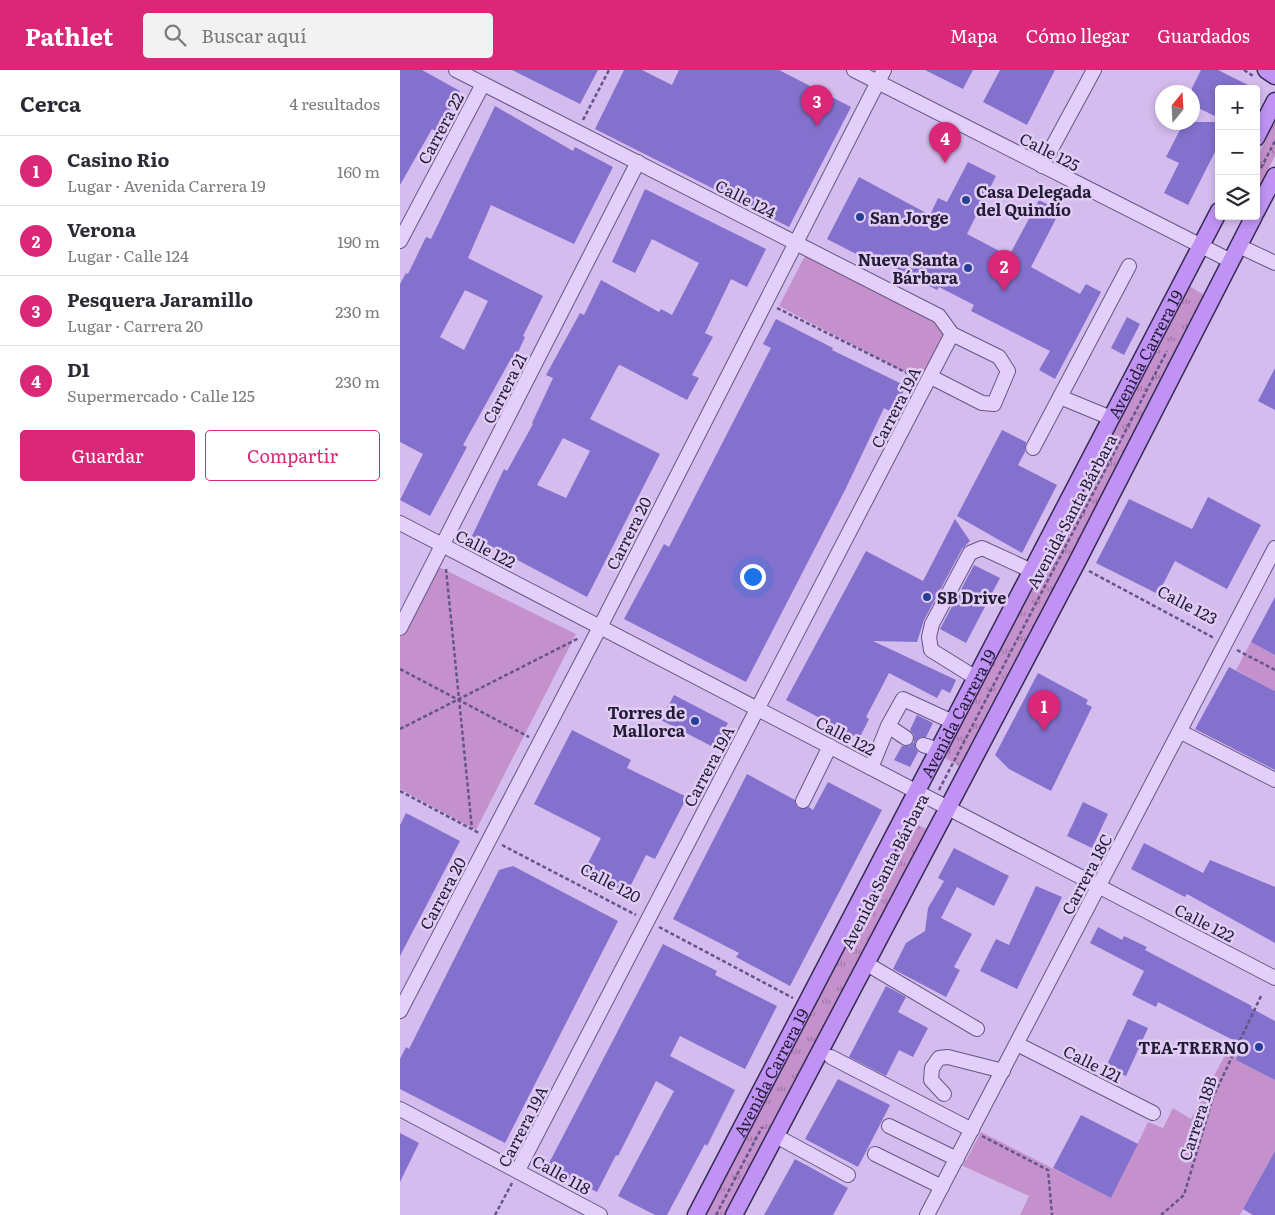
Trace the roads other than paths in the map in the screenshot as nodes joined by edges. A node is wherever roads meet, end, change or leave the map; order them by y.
1 (456, 70) edge
2 (854, 70) edge
3 (1094, 70) edge
4 (1266, 70) edge
5 (881, 76) edge
6 (1275, 76) edge
7 (483, 84) junction
8 (1275, 100) edge
9 (1260, 130) edge
10 (638, 162) junction
11 (1042, 166) junction
12 (1268, 173) edge
13 (1260, 199) edge
14 (1215, 219) edge
15 (1252, 220) edge
16 (400, 241) edge
17 (796, 244) junction
18 (1201, 246) junction
19 (1239, 246) junction
20 (1231, 261) junction
21 (1275, 263) edge
22 (1129, 266) dead end
23 (952, 334) junction
24 (929, 380) junction
25 (1060, 397) junction
26 (1111, 418) junction
27 (1033, 448) dead end
28 (400, 523) edge
29 (444, 546) junction
30 (1275, 548) edge
31 (1032, 571) junction
32 (600, 627) junction
33 (400, 628) edge
34 (976, 678) junction
35 (758, 708) junction
36 (953, 722) junction
37 (888, 726) junction
38 (1181, 732) junction
39 (906, 738) dead end
40 (923, 745) dead end
41 (830, 746) junction
42 (938, 750) junction
43 (871, 768) junction
44 (1275, 780) edge
45 (917, 792) junction
46 (803, 801) dead end
47 (948, 808) junction
48 (1098, 886) junction
49 (867, 964) junction
50 (1275, 978) edge
51 (400, 1010) edge
52 (977, 1029) dead end
53 (1017, 1044) junction
54 (831, 1057) dead end
55 (1003, 1071) junction
56 (944, 1094) dead end
57 (400, 1109) edge
58 (1153, 1113) dead end
59 (889, 1126) dead end
60 (972, 1130) junction
61 (776, 1136) junction
62 (874, 1154) dead end
63 (957, 1159) junction
64 (518, 1170) junction
65 (848, 1175) dead end
66 (942, 1187) junction
67 (600, 1215) edge
68 (696, 1215) edge
69 (734, 1215) edge
70 (927, 1215) edge

1 - 7 street, Calle 124
2 - 5 street, Calle 125
3 - 11 street
4 - 6 main road
5 - 11 street, Calle 125
5 - 17 street, Carrera 20
7 - 10 street, Calle 124
7 - 16 street, Carrera 22
8 - 9 main road
10 - 17 street, Calle 124
10 - 29 street, Carrera 21
11 - 18 street, Calle 125
12 - 13 main road
14 - 18 main road, Avenida Carrera 19
15 - 19 main road
17 - 23 street, Calle 124
17 - 32 street, Carrera 20
18 - 20 street, Calle 125
18 - 26 main road, Avenida Carrera 19
19 - 20 main road
19 - 21 street
20 - 47 main road
22 - 25 street
23 - 24 street, Carrera 19A
23 - 24 street, Calle 124
24 - 35 street, Carrera 19A
25 - 26 street
25 - 27 street
26 - 31 main road, Avenida Carrera 19
28 - 29 street, Calle 122
29 - 32 street, Calle 122
29 - 33 street, Carrera 21
30 - 38 street, Carrera 18C
31 - 34 main road, Avenida Carrera 19
31 - 34 street
32 - 35 street, Calle 122
32 - 51 street, Carrera 20
34 - 36 main road, Avenida Carrera 19
35 - 41 street, Calle 122
35 - 64 street, Carrera 19A
36 - 37 street
36 - 42 main road, Avenida Carrera 19
37 - 39 street
37 - 43 street
38 - 44 street
38 - 48 street, Carrera 18C
40 - 42 street
41 - 43 street, Calle 122
41 - 46 street
42 - 45 main road, Avenida Carrera 19
43 - 45 street, Calle 122
45 - 47 street, Calle 122
45 - 68 main road, Avenida Carrera 19
47 - 48 street, Calle 122
47 - 49 main road
48 - 50 street, Calle 122
48 - 53 street, Carrera 18C
49 - 52 street
49 - 61 main road
53 - 55 street, Carrera 18C
53 - 58 street, Calle 121
54 - 60 street
55 - 56 street
55 - 60 street, Carrera 18C
57 - 64 street, Calle 118
59 - 63 street
60 - 63 street, Carrera 18C
61 - 65 street
61 - 69 main road
62 - 66 street
63 - 66 street, Carrera 18C
64 - 67 street, Calle 118
66 - 70 street, Carrera 18C

